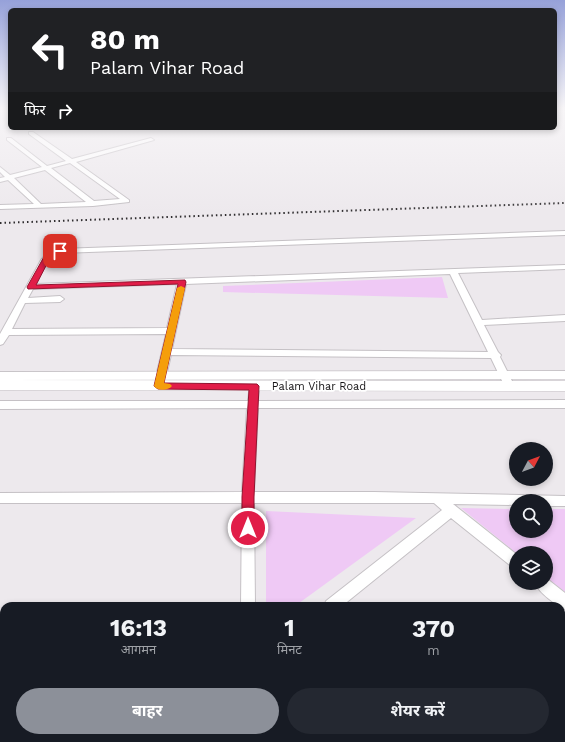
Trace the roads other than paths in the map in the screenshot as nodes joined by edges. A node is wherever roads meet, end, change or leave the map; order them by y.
1 (14, 143) edge
2 (46, 143) edge
3 (141, 143) edge
4 (73, 161) junction
5 (47, 168) junction
6 (0, 169) edge
7 (10, 178) junction
8 (0, 180) edge
9 (0, 200) edge
10 (93, 204) junction
11 (3, 206) edge
12 (40, 206) junction
13 (565, 233) edge
14 (565, 267) edge
15 (453, 272) junction
16 (182, 282) junction
17 (31, 287) junction
18 (60, 299) dead end
19 (23, 301) junction
20 (565, 318) edge
21 (479, 323) junction
22 (171, 331) junction
23 (6, 332) junction
24 (0, 342) edge
25 (167, 352) junction
26 (496, 355) junction
27 (565, 375) edge
28 (0, 376) edge
29 (507, 380) junction
30 (159, 381) junction
31 (0, 385) edge
32 (254, 386) junction
33 (565, 386) edge
34 (565, 404) edge
35 (0, 405) edge
36 (254, 406) junction
37 (248, 497) junction
38 (0, 498) edge
39 (436, 498) junction
40 (565, 501) edge
41 (452, 510) junction
42 (509, 556) edge
43 (550, 590) edge
44 (248, 602) edge
45 (336, 602) edge
46 (565, 602) edge

1 - 5 street
2 - 4 street
3 - 4 street
4 - 5 street
4 - 10 street
5 - 7 street
5 - 10 street
6 - 7 street
7 - 8 street
7 - 12 street
9 - 11 street
10 - 12 street
11 - 12 street
13 - 17 street
14 - 15 street
15 - 16 street
15 - 21 street
16 - 17 street
16 - 22 street
17 - 19 street
18 - 19 street
19 - 23 street
20 - 21 street
21 - 26 street
22 - 23 street
22 - 25 street
23 - 24 street
25 - 26 street
25 - 30 street
26 - 29 street
27 - 29 street, Palam Vihar Road
28 - 30 street, Palam Vihar Road
29 - 30 street, Palam Vihar Road
29 - 32 street, Palam Vihar Road
29 - 33 street, Palam Vihar Road
30 - 31 street, Palam Vihar Road
30 - 32 street, Palam Vihar Road
32 - 36 street
34 - 36 street
35 - 36 street
36 - 37 street
37 - 38 street
37 - 39 street
37 - 44 street
39 - 40 street
39 - 41 street
41 - 42 street
41 - 45 street
43 - 46 street

